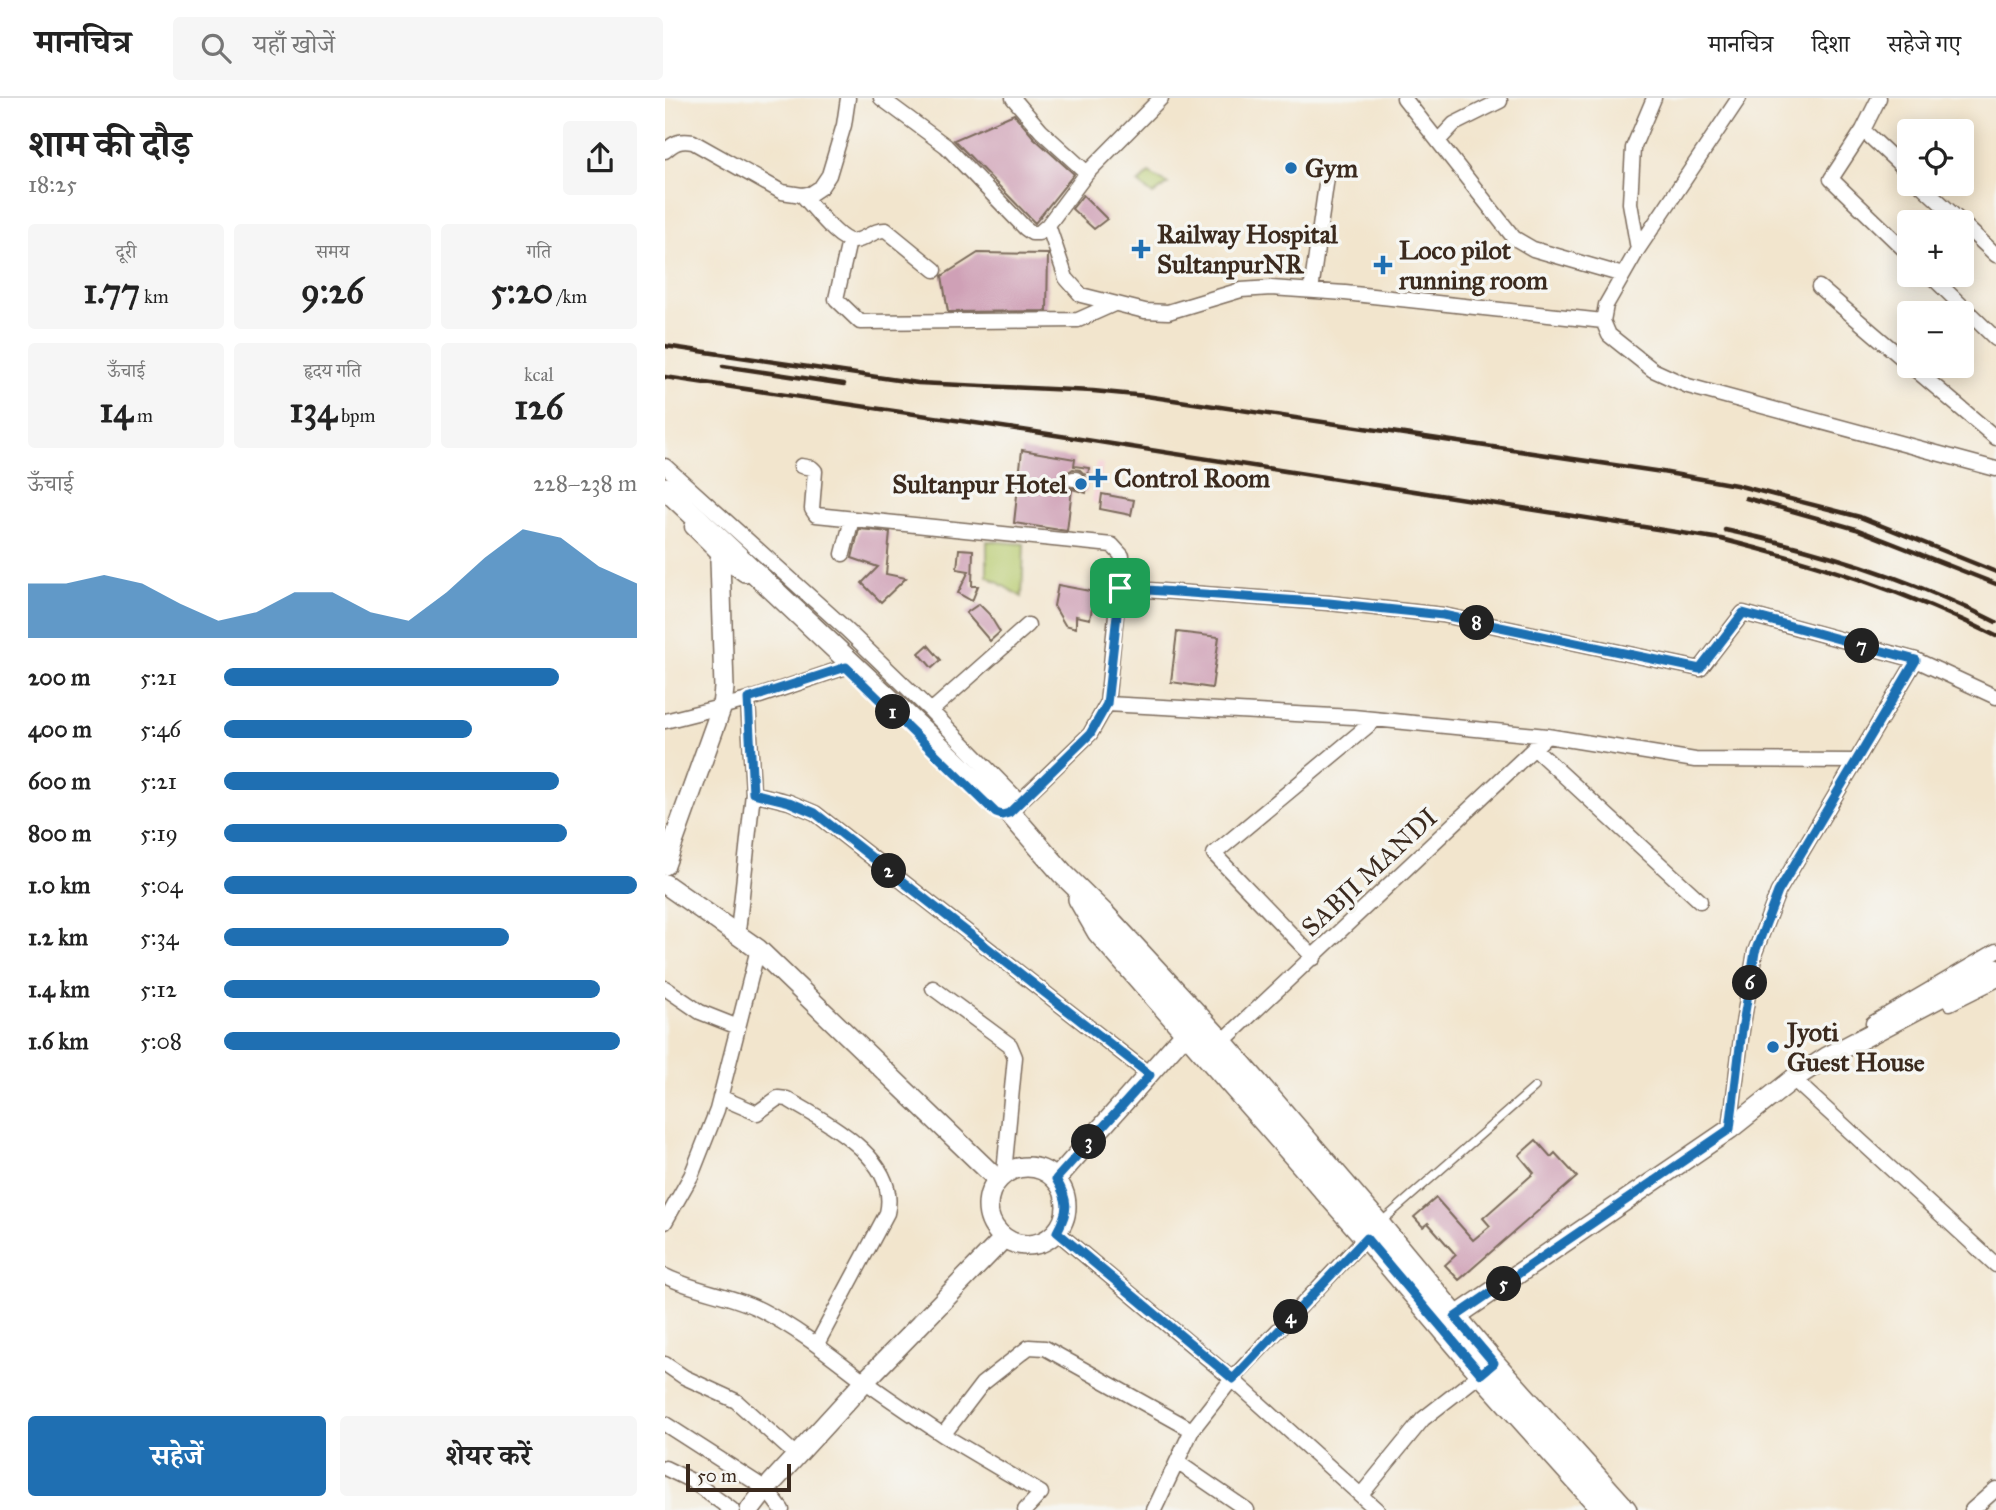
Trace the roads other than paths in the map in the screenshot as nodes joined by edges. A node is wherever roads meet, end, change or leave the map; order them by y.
1 (848, 98) edge
2 (881, 98) edge
3 (1013, 98) edge
4 (1161, 98) edge
5 (1404, 98) edge
6 (1654, 98) edge
7 (1739, 98) edge
8 (1879, 98) edge
9 (1500, 101) dead end
10 (1863, 130) junction
11 (1438, 141) junction
12 (665, 151) edge
13 (1897, 162) edge
14 (1328, 170) dead end
15 (1087, 173) junction
16 (802, 195) junction
17 (1933, 196) edge
18 (1949, 210) edge
19 (1048, 225) junction
20 (1974, 234) edge
21 (849, 241) junction
22 (1897, 242) edge
23 (1638, 248) junction
24 (1996, 255) edge
25 (935, 270) dead end
26 (1623, 275) junction
27 (1819, 287) dead end
28 (1942, 287) edge
29 (1311, 291) junction
30 (1114, 304) junction
31 (1603, 321) junction
32 (1996, 339) edge
33 (1897, 354) edge
34 (1925, 378) edge
35 (1996, 438) edge
36 (665, 466) edge
37 (801, 466) dead end
38 (1996, 469) edge
39 (665, 488) edge
40 (665, 502) edge
41 (852, 519) junction
42 (843, 554) dead end
43 (722, 559) junction
44 (1120, 588) junction
45 (1028, 625) dead end
46 (1916, 660) junction
47 (846, 667) junction
48 (1996, 697) edge
49 (748, 699) junction
50 (1107, 704) junction
51 (722, 706) junction
52 (931, 711) junction
53 (666, 719) edge
54 (1375, 720) junction
55 (1548, 736) junction
56 (1535, 749) junction
57 (1854, 761) junction
58 (753, 793) junction
59 (1011, 806) junction
60 (665, 865) edge
61 (665, 884) edge
62 (1700, 901) dead end
63 (738, 932) junction
64 (758, 948) junction
65 (1996, 951) edge
66 (1314, 958) junction
67 (1996, 968) edge
68 (1996, 980) edge
69 (665, 988) edge
70 (933, 988) dead end
71 (1193, 1025) junction
72 (738, 1027) junction
73 (1222, 1042) junction
74 (1826, 1057) junction
75 (1150, 1075) junction
76 (1793, 1079) junction
77 (1535, 1087) dead end
78 (720, 1097) junction
79 (1730, 1129) junction
80 (1002, 1177) junction
81 (1056, 1179) junction
82 (665, 1222) edge
83 (1373, 1231) junction
84 (1057, 1232) junction
85 (1004, 1238) junction
86 (1996, 1265) edge
87 (665, 1276) edge
88 (1455, 1317) junction
89 (817, 1344) junction
90 (665, 1364) edge
91 (1487, 1369) junction
92 (1233, 1379) junction
93 (865, 1381) junction
94 (665, 1424) edge
95 (1192, 1430) junction
96 (943, 1435) junction
97 (797, 1456) junction
98 (1177, 1462) junction
99 (665, 1468) edge
100 (766, 1489) junction
101 (1996, 1489) edge
102 (1361, 1495) junction
103 (732, 1510) edge
104 (750, 1510) edge
105 (782, 1510) edge
106 (1025, 1510) edge
107 (1154, 1510) edge
108 (1247, 1510) edge
109 (1377, 1510) edge
110 (1603, 1510) edge
111 (1626, 1510) edge
112 (1972, 1510) edge

1 - 16 street
2 - 19 street
3 - 15 street
4 - 15 street
5 - 11 street
6 - 23 street
7 - 23 street
8 - 10 street
9 - 11 street
10 - 13 street
10 - 22 street
11 - 26 street
12 - 16 street
14 - 29 street
15 - 19 street
16 - 21 street
17 - 18 street
19 - 30 street
20 - 24 street
21 - 25 street
21 - 30 street
23 - 26 street
26 - 31 street
27 - 33 street
28 - 32 street
29 - 30 street
29 - 31 street
31 - 38 street
34 - 35 street
36 - 52 street
37 - 41 street
39 - 59 main road
40 - 43 street
41 - 42 street
41 - 44 street
43 - 47 street
43 - 51 street
44 - 46 street
44 - 50 street
45 - 52 street
46 - 48 street
46 - 57 street
47 - 49 street
47 - 59 street
49 - 51 street
49 - 58 street
50 - 54 street
50 - 59 street
51 - 53 street
51 - 60 street
52 - 59 street
54 - 55 street
54 - 66 street
55 - 56 street, SABJI MANDI
55 - 57 street
56 - 62 street
56 - 66 street, SABJI MANDI
57 - 79 street
58 - 63 street
58 - 75 street
59 - 71 main road
61 - 63 street
63 - 64 street
64 - 72 street
64 - 80 street
65 - 74 street
66 - 73 street, SABJI MANDI
67 - 74 street
68 - 74 street
69 - 72 street
70 - 80 street
71 - 73 main road
71 - 75 street
71 - 83 main road
72 - 78 street
73 - 83 main road
74 - 76 street
75 - 81 street
76 - 79 street
76 - 86 street
77 - 83 lane
78 - 82 street
78 - 89 street
79 - 88 street
80 - 81 street
80 - 85 street
81 - 84 street
83 - 88 main road
83 - 91 main road
83 - 92 street
84 - 85 street
84 - 92 street
85 - 93 street
87 - 89 street
88 - 91 main road
89 - 93 street
90 - 97 street
91 - 102 street
91 - 110 main road
91 - 111 main road
92 - 95 street
92 - 102 street
93 - 96 street
93 - 97 street
94 - 100 street
95 - 96 street
95 - 98 street
96 - 106 street
97 - 100 street
98 - 107 street
98 - 108 street
99 - 103 street
100 - 104 street
100 - 105 street
101 - 112 street
102 - 109 street

